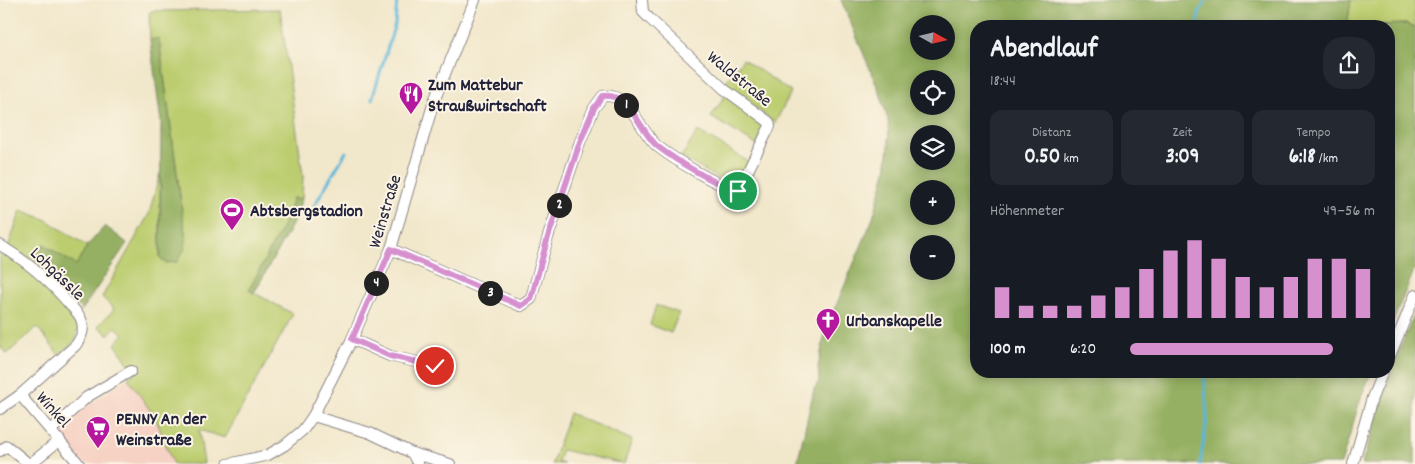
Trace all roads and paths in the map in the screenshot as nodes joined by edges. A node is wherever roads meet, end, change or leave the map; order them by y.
1 (474, 0) edge
2 (642, 0) edge
3 (0, 245) edge
4 (391, 249) junction
5 (1415, 294) edge
6 (352, 339) junction
7 (1395, 343) edge
8 (435, 366) dead end
9 (131, 372) dead end
10 (1380, 378) edge
11 (20, 395) junction
12 (0, 409) edge
13 (313, 416) junction
14 (51, 430) junction
15 (60, 440) junction
16 (0, 451) edge
17 (412, 452) junction
18 (269, 459) edge
19 (30, 464) edge
20 (79, 464) edge
21 (228, 464) edge
22 (418, 464) edge
23 (450, 464) edge
24 (1352, 464) edge

1 - 4 street, Weinstraße
2 - 4 street, Waldstraße
3 - 11 street, Lohgässle
4 - 6 street, Weinstraße
5 - 7 street
6 - 8 street
6 - 13 street, Weinstraße
9 - 14 street
10 - 24 street
11 - 12 street, Winkel
11 - 14 street, Winkel
13 - 17 street
13 - 18 street, Weinstraße
14 - 15 street, Winkel
15 - 19 street
15 - 20 street, Winkel
16 - 19 street
17 - 22 street
17 - 23 street
18 - 21 street, Weinstraße

